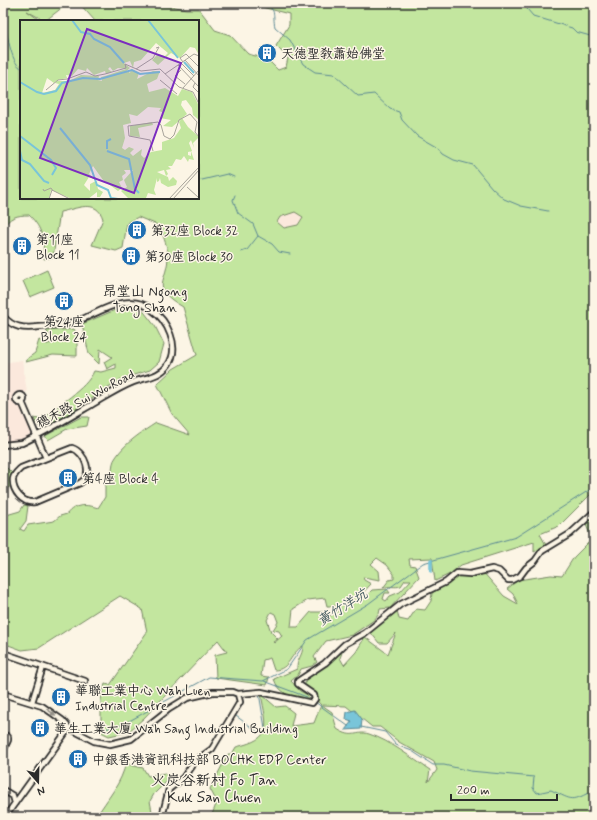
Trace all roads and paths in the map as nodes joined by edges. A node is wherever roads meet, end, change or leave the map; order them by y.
1 (3, 316) edge
2 (22, 402) dead end
3 (38, 436) junction
4 (3, 445) edge
5 (46, 458) junction
6 (594, 512) edge
7 (3, 653) edge
8 (43, 667) junction
9 (85, 681) dead end
10 (3, 694) edge
11 (238, 694) junction
12 (32, 702) junction
13 (69, 728) junction
14 (3, 734) edge
15 (3, 751) edge
16 (3, 790) edge
17 (15, 803) junction
18 (5, 817) edge
19 (162, 817) edge

1 - 3 street, 穗禾路 Sui Wo Road
2 - 3 street
3 - 4 street, 穗禾路 Sui Wo Road
3 - 5 street
5 - 5 street
6 - 11 street
7 - 8 street
8 - 9 street
8 - 12 street
10 - 12 street
11 - 13 street
11 - 19 street
12 -> 13 street
13 - 17 street
14 - 15 street
16 - 17 street
17 - 18 street

